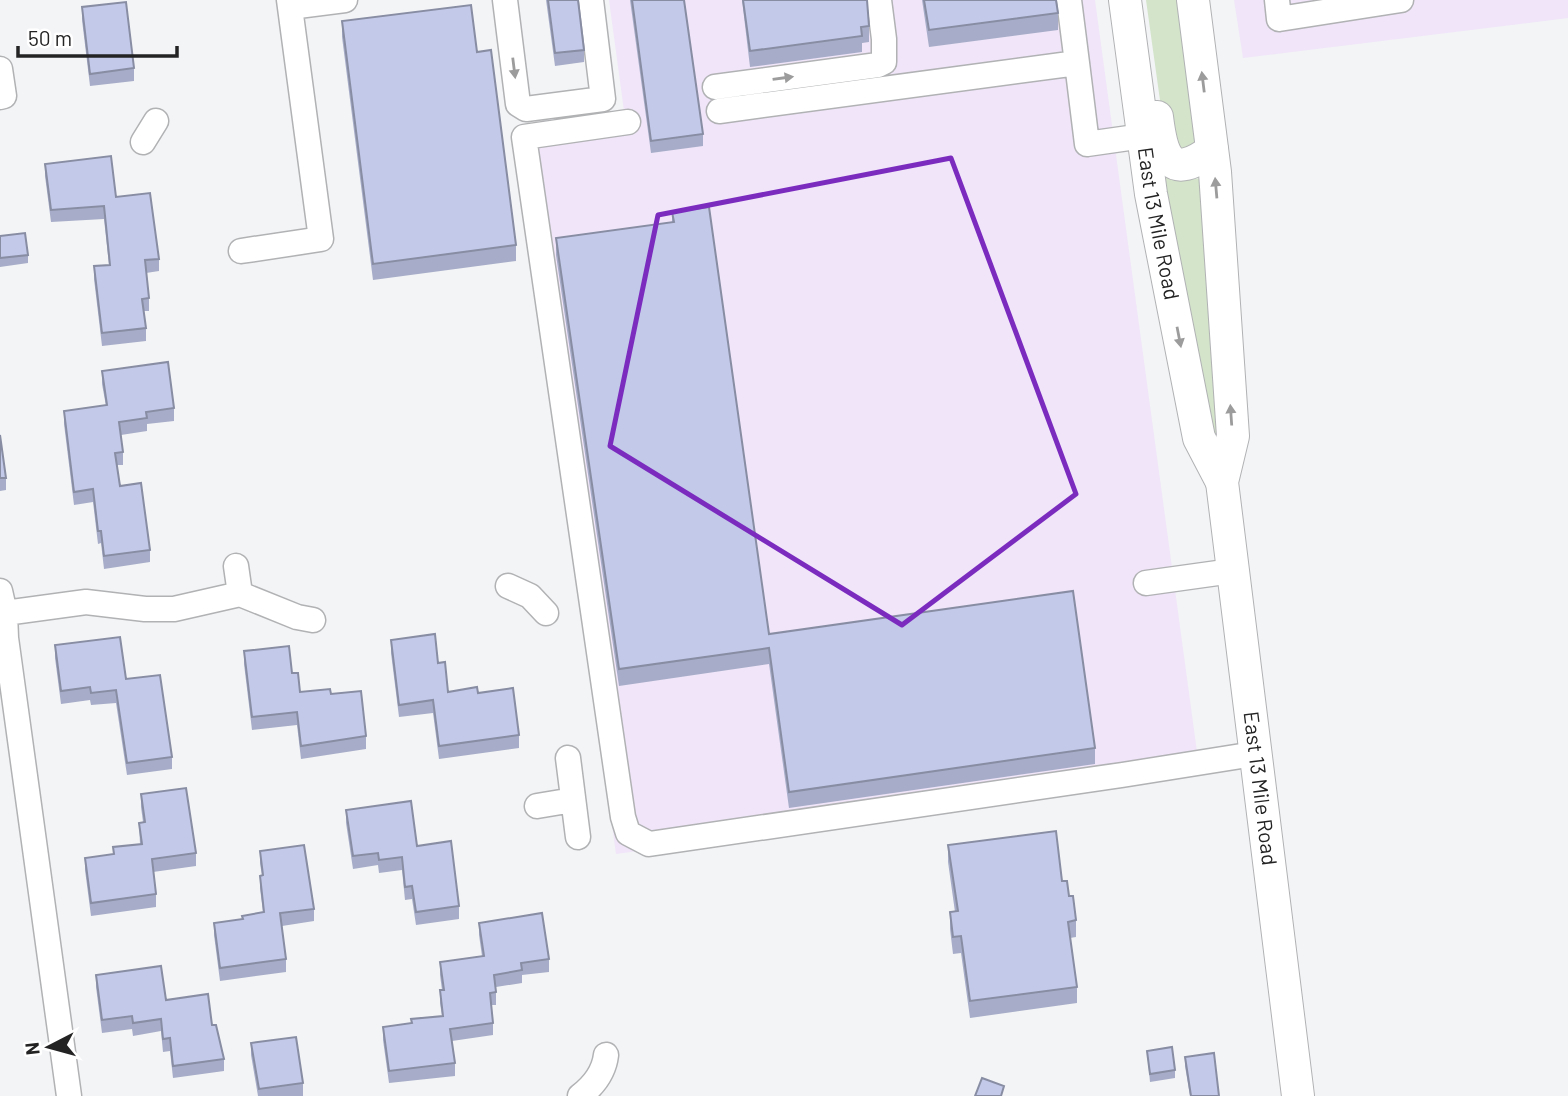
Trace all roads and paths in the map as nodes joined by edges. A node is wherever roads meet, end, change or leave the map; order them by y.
1 (345, 0) edge
2 (505, 0) edge
3 (591, 0) edge
4 (879, 0) edge
5 (1069, 0) edge
6 (1193, 0) edge
7 (1277, 0) edge
8 (1401, 0) edge
9 (290, 4) edge
10 (1127, 14) edge
11 (1077, 63) junction
12 (0, 69) edge
13 (2, 96) edge
14 (156, 121) dead end
15 (628, 122) dead end
16 (1143, 136) junction
17 (143, 142) dead end
18 (1212, 150) junction
19 (241, 251) dead end
20 (1222, 482) junction
21 (236, 566) dead end
22 (1233, 572) junction
23 (1146, 583) dead end
24 (508, 586) dead end
25 (240, 594) junction
26 (3, 602) edge
27 (546, 612) dead end
28 (313, 620) dead end
29 (1255, 754) junction
30 (568, 758) dead end
31 (573, 800) junction
32 (537, 806) dead end
33 (578, 837) dead end
34 (606, 1055) dead end
35 (69, 1096) edge
36 (580, 1096) edge
37 (1298, 1096) edge

1 - 9 lane
2 -> 3 lane
11 -> 4 lane
5 - 11 lane
18 -> 6 main road, East 13 Mile Road
7 - 8 lane
9 - 19 lane
10 - 16 main road, East 13 Mile Road
10 - 18 main road
11 - 16 lane
12 - 13 lane
14 - 17 lane
15 - 29 lane
16 -> 20 main road, East 13 Mile Road
20 -> 18 main road, East 13 Mile Road
20 - 22 main road, East 13 Mile Road
21 - 25 lane
22 - 23 lane
22 - 29 main road, East 13 Mile Road
24 - 27 lane
25 - 26 lane
25 - 28 lane
26 - 35 lane
29 - 37 main road, East 13 Mile Road
30 - 31 lane
31 - 32 lane
31 - 33 lane
34 - 36 lane

